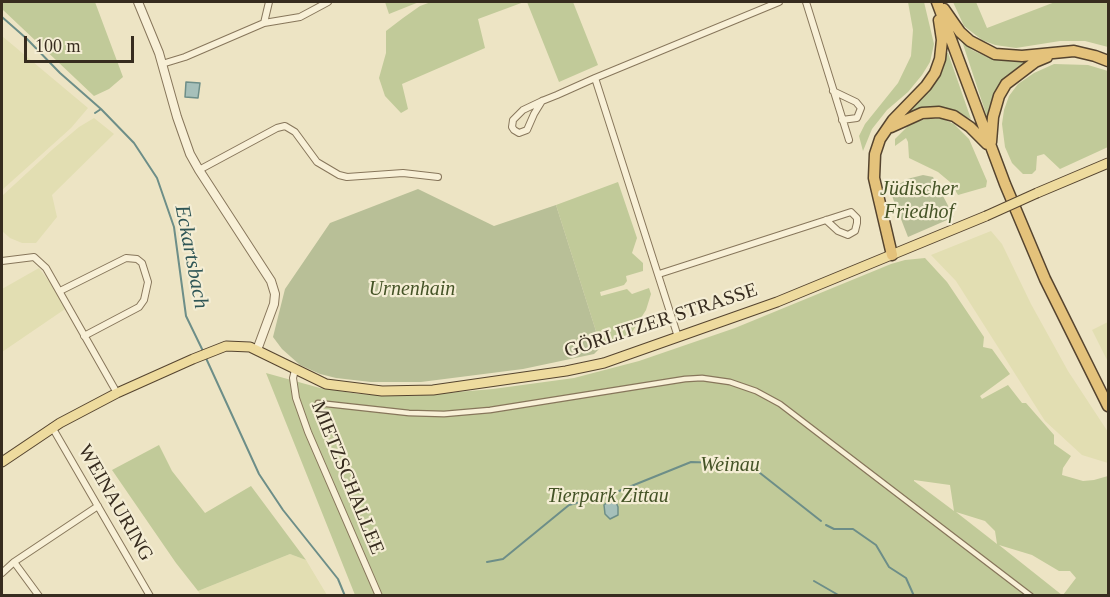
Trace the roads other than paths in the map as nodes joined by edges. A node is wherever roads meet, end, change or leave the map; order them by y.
1 (138, 2) edge
2 (269, 2) edge
3 (328, 2) edge
4 (780, 2) edge
5 (806, 2) edge
6 (937, 2) edge
7 (264, 23) junction
8 (1057, 52) junction
9 (1108, 61) edge
10 (162, 64) junction
11 (595, 78) junction
12 (833, 91) junction
13 (542, 101) junction
14 (842, 120) junction
15 (888, 128) junction
16 (849, 140) dead end
17 (991, 148) junction
18 (1108, 163) edge
19 (198, 170) junction
20 (438, 177) dead end
21 (826, 220) junction
22 (892, 255) junction
23 (2, 261) edge
24 (659, 274) junction
25 (60, 291) junction
26 (84, 336) junction
27 (678, 337) junction
28 (257, 350) junction
29 (295, 370) junction
30 (117, 393) junction
31 (318, 403) dead end
32 (1108, 406) edge
33 (52, 427) junction
34 (2, 462) edge
35 (98, 506) junction
36 (14, 562) junction
37 (2, 573) edge
38 (39, 596) edge
39 (150, 596) edge
40 (379, 596) edge
41 (1031, 596) edge

1 - 10 street
2 - 7 street
3 - 7 street
4 - 11 street
5 - 12 street
6 - 8 highway
6 - 15 highway
6 - 17 highway
7 - 10 street
8 - 9 highway
8 - 17 highway
10 - 19 street
11 - 13 street
11 - 24 street
12 - 14 street
12 - 14 street
13 - 13 street
14 - 16 street
15 - 17 highway
15 - 22 highway
17 - 32 highway
18 - 22 main road, GÖRLITZER STRASSE, bridge
19 - 20 street
19 - 28 street
21 - 21 street
21 - 24 street
22 - 27 main road, GÖRLITZER STRASSE
23 - 25 street
24 - 27 street
25 - 26 street
25 - 26 street
26 - 30 street
27 - 29 main road, GÖRLITZER STRASSE
28 - 29 main road, GÖRLITZER STRASSE
28 - 30 main road, GÖRLITZER STRASSE
29 - 40 street, MIETZSCHALLEE
30 - 33 main road, GÖRLITZER STRASSE
31 - 41 street
33 - 34 main road, GÖRLITZER STRASSE
33 - 35 street, WEINAURING
35 - 36 street
35 - 39 street, WEINAURING
36 - 37 street
36 - 38 street

